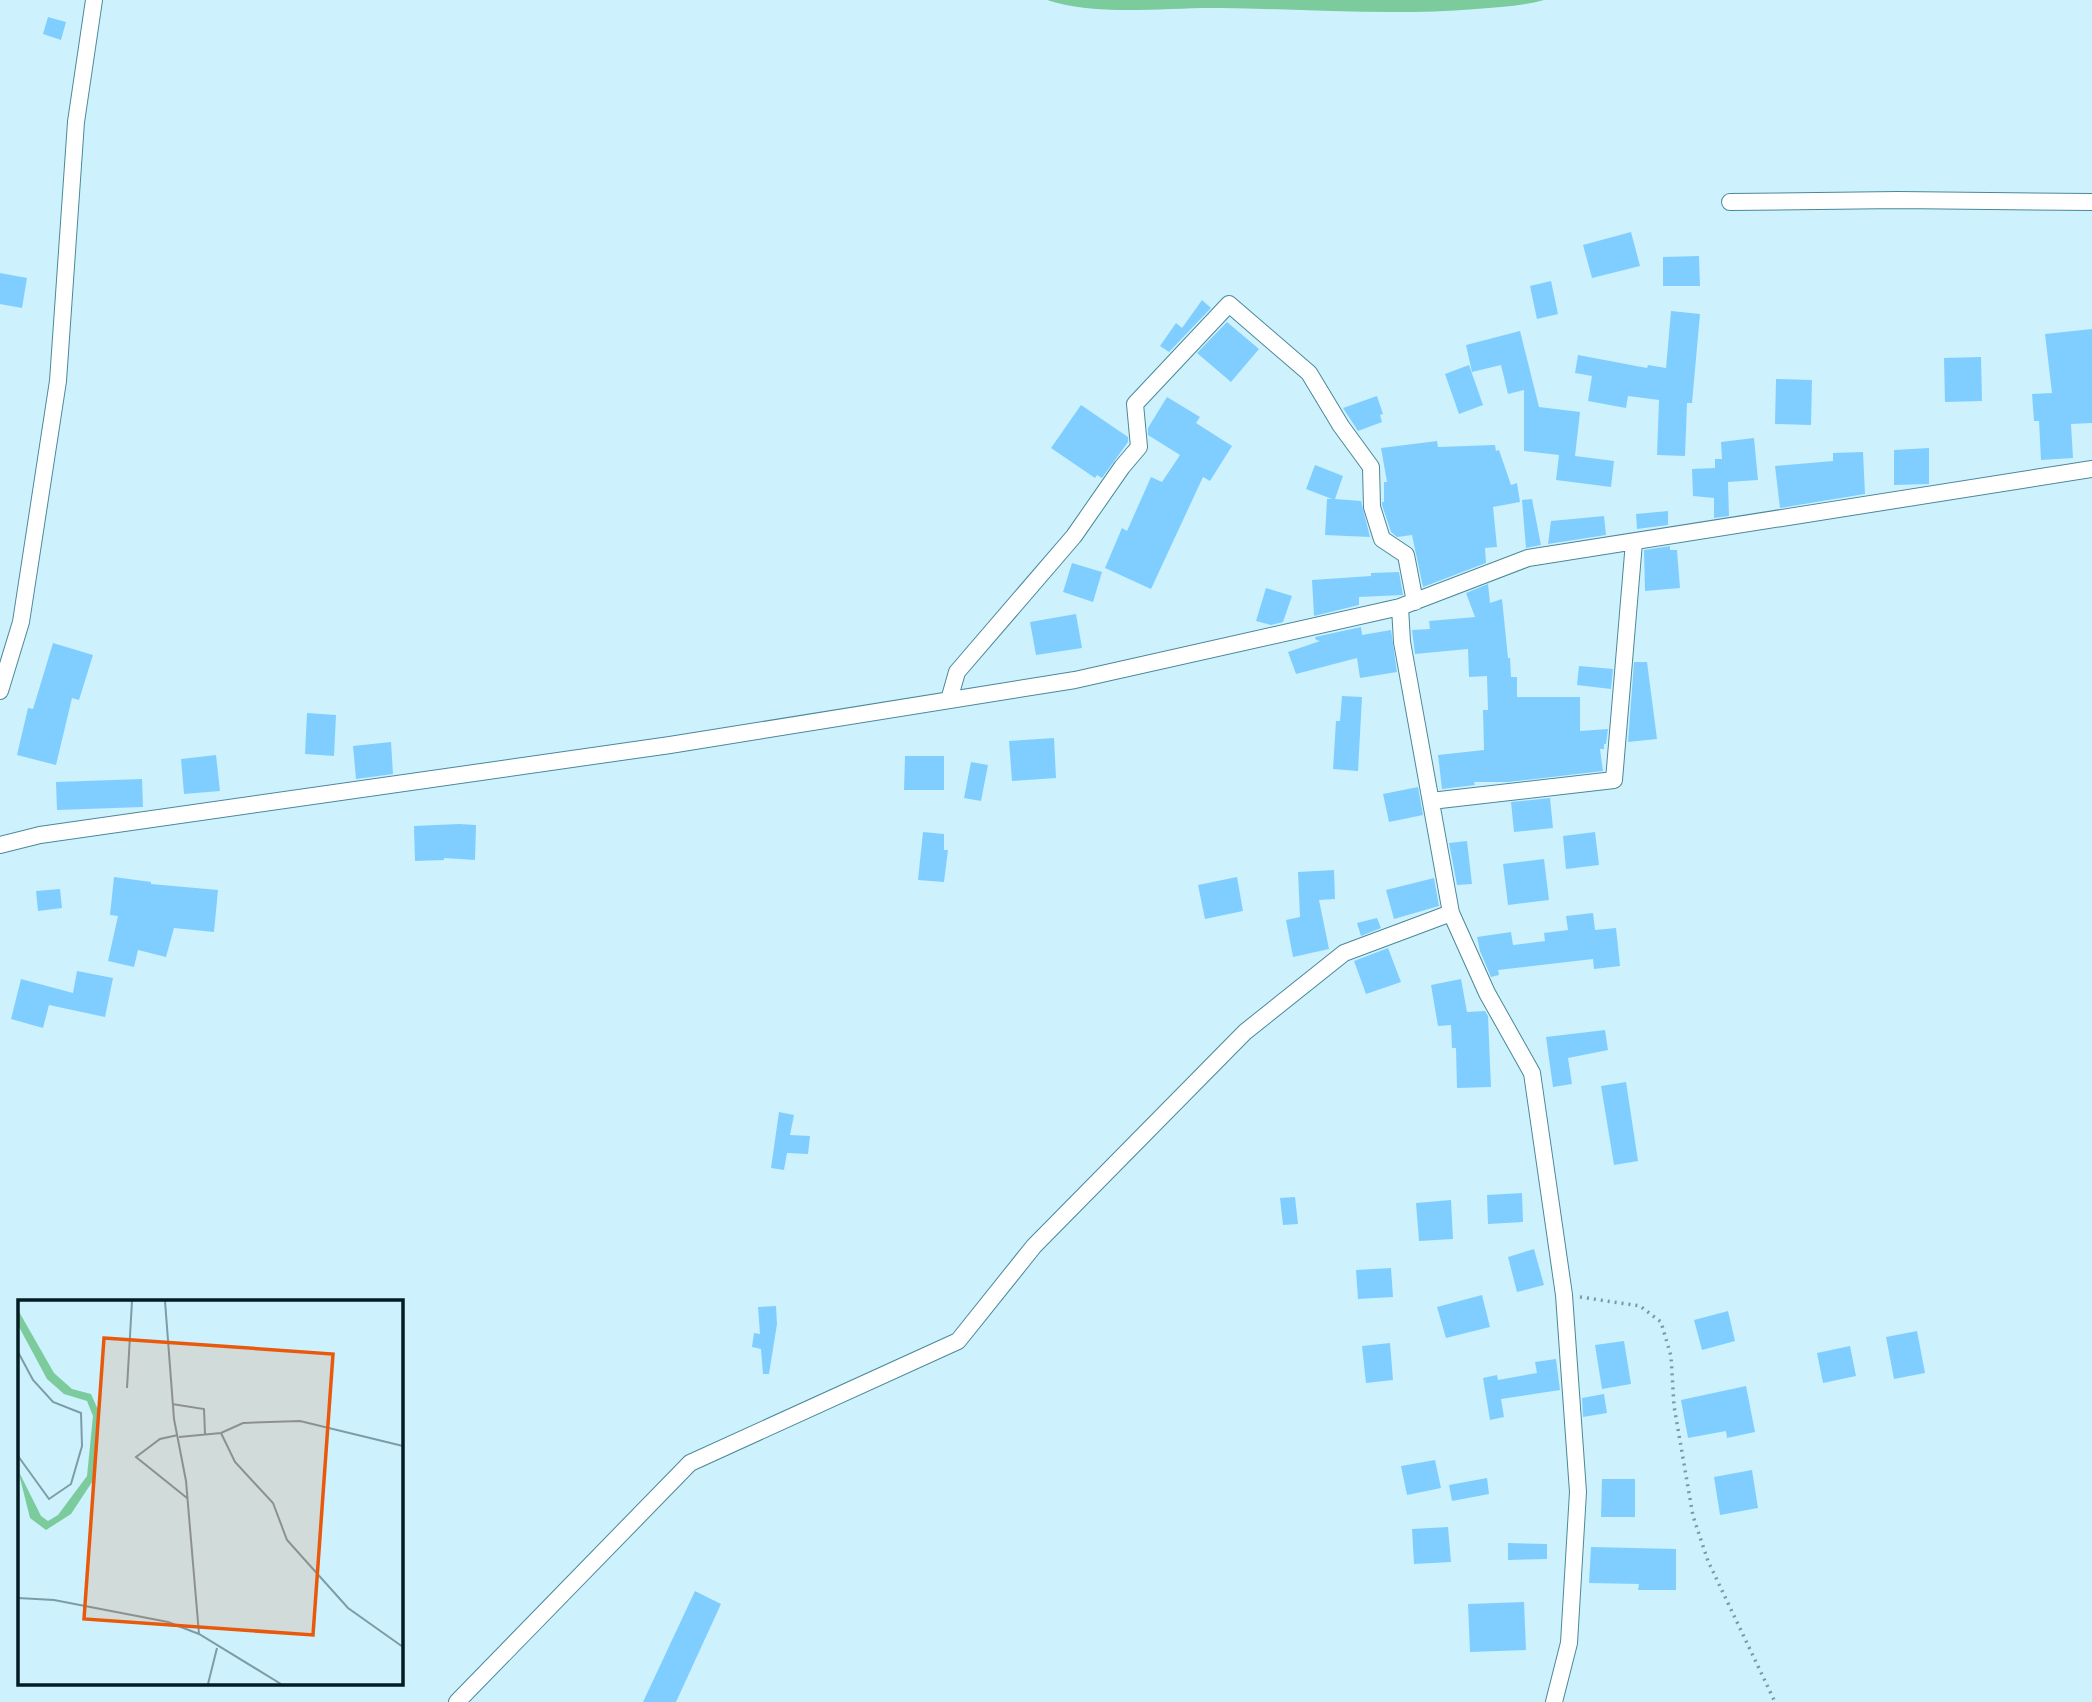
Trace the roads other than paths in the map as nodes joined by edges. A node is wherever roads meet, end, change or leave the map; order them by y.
1 (94, 0) edge
2 (1730, 202) dead end
3 (2092, 202) edge
4 (2092, 469) edge
5 (1634, 542) junction
6 (1408, 605) junction
7 (0, 691) edge
8 (949, 700) junction
9 (1431, 801) junction
10 (0, 845) edge
11 (1451, 913) junction
12 (457, 1702) edge
13 (1554, 1702) edge

1 - 7 street
2 - 3 street
4 - 5 street
5 - 6 street
5 - 9 street
6 - 8 street
6 - 8 street
6 - 9 street
8 - 10 street
9 - 11 street
11 - 12 street
11 - 13 street

